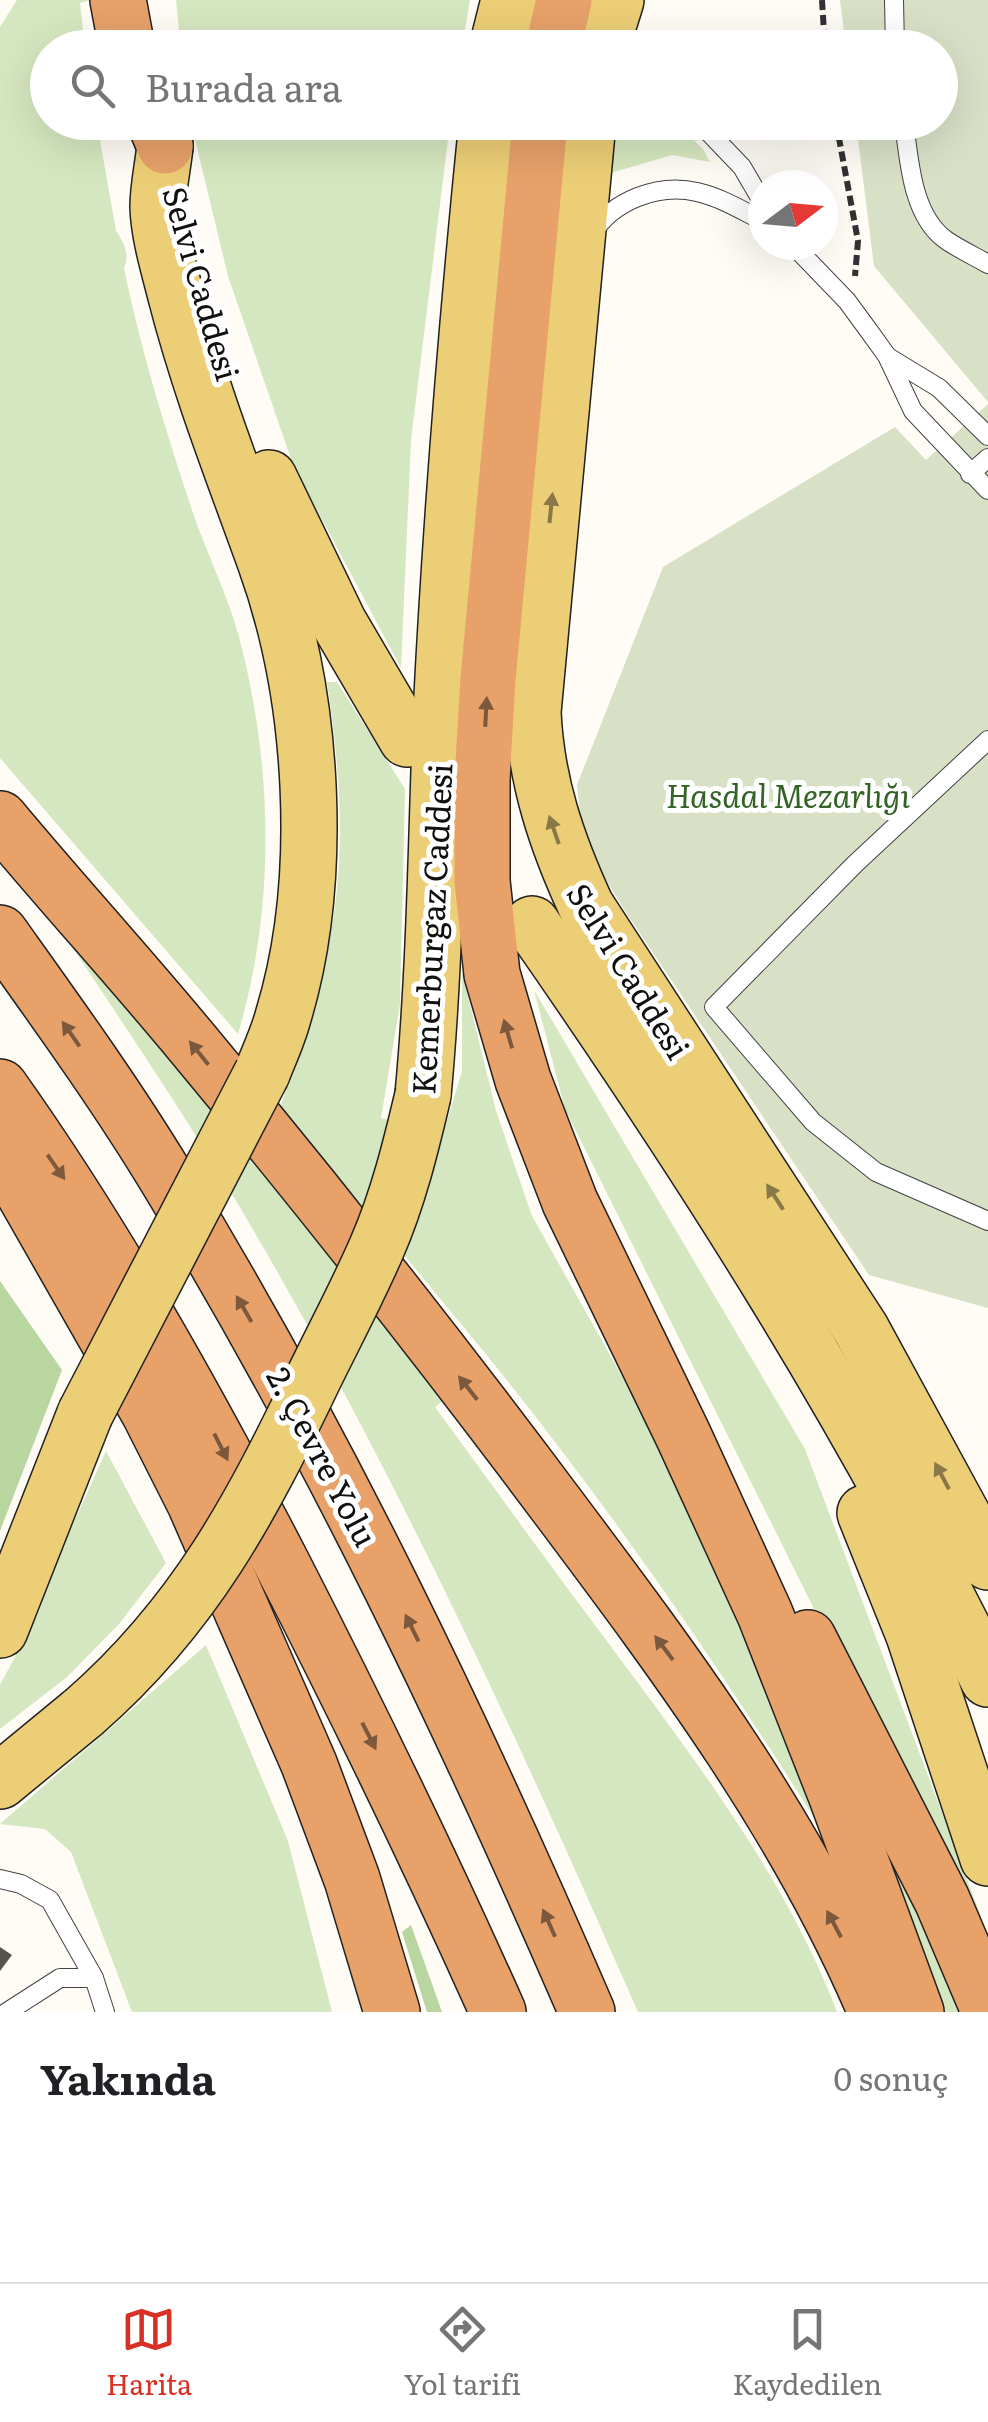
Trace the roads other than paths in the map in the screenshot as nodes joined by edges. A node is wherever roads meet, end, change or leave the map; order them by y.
1 (118, 0) edge
2 (509, 0) edge
3 (894, 0) edge
4 (124, 30) edge
5 (502, 30) edge
6 (895, 30) edge
7 (160, 140) edge
8 (162, 140) edge
9 (485, 140) edge
10 (538, 140) edge
11 (586, 140) edge
12 (717, 140) edge
13 (907, 140) edge
14 (748, 177) edge
15 (748, 215) edge
16 (576, 260) junction
17 (807, 260) edge
18 (988, 264) edge
19 (888, 356) junction
20 (988, 436) edge
21 (988, 458) edge
22 (970, 474) junction
23 (988, 490) edge
24 (407, 739) dead end
25 (988, 740) edge
26 (0, 820) edge
27 (532, 924) dead end
28 (0, 933) edge
29 (0, 1088) edge
30 (542, 1125) junction
31 (0, 1152) edge
32 (988, 1221) edge
33 (735, 1228) junction
34 (988, 1562) edge
35 (0, 1630) edge
36 (988, 1679) edge
37 (0, 1781) edge
38 (988, 1858) edge
39 (0, 1878) edge
40 (94, 1978) junction
41 (988, 2008) edge
42 (7, 2012) edge
43 (105, 2012) edge
44 (392, 2012) edge
45 (498, 2012) edge
46 (588, 2012) edge
47 (876, 2012) edge
48 (916, 2012) edge

1 - 4 highway
2 - 5 main road
3 - 6 lane
7 - 35 main road, bridge
8 - 24 main road, Selvi Caddesi
9 - 37 main road, Kemerburgaz Caddesi, bridge
30 -> 10 highway
11 - 16 main road, Selvi Caddesi
12 - 14 lane
13 - 18 lane
15 - 16 lane
34 -> 16 main road, Selvi Caddesi
17 - 19 lane
19 - 20 lane
19 - 22 lane
21 - 22 lane
22 - 23 lane
25 - 32 lane
47 -> 26 highway
27 - 33 main road, Selvi Caddesi
46 -> 28 highway, 2. Çevre Yolu
29 -> 45 highway
30 - 41 highway
30 - 48 highway
31 - 44 highway
33 - 36 main road, Selvi Caddesi
33 - 38 main road
39 - 40 lane
40 - 42 lane
40 - 43 lane

